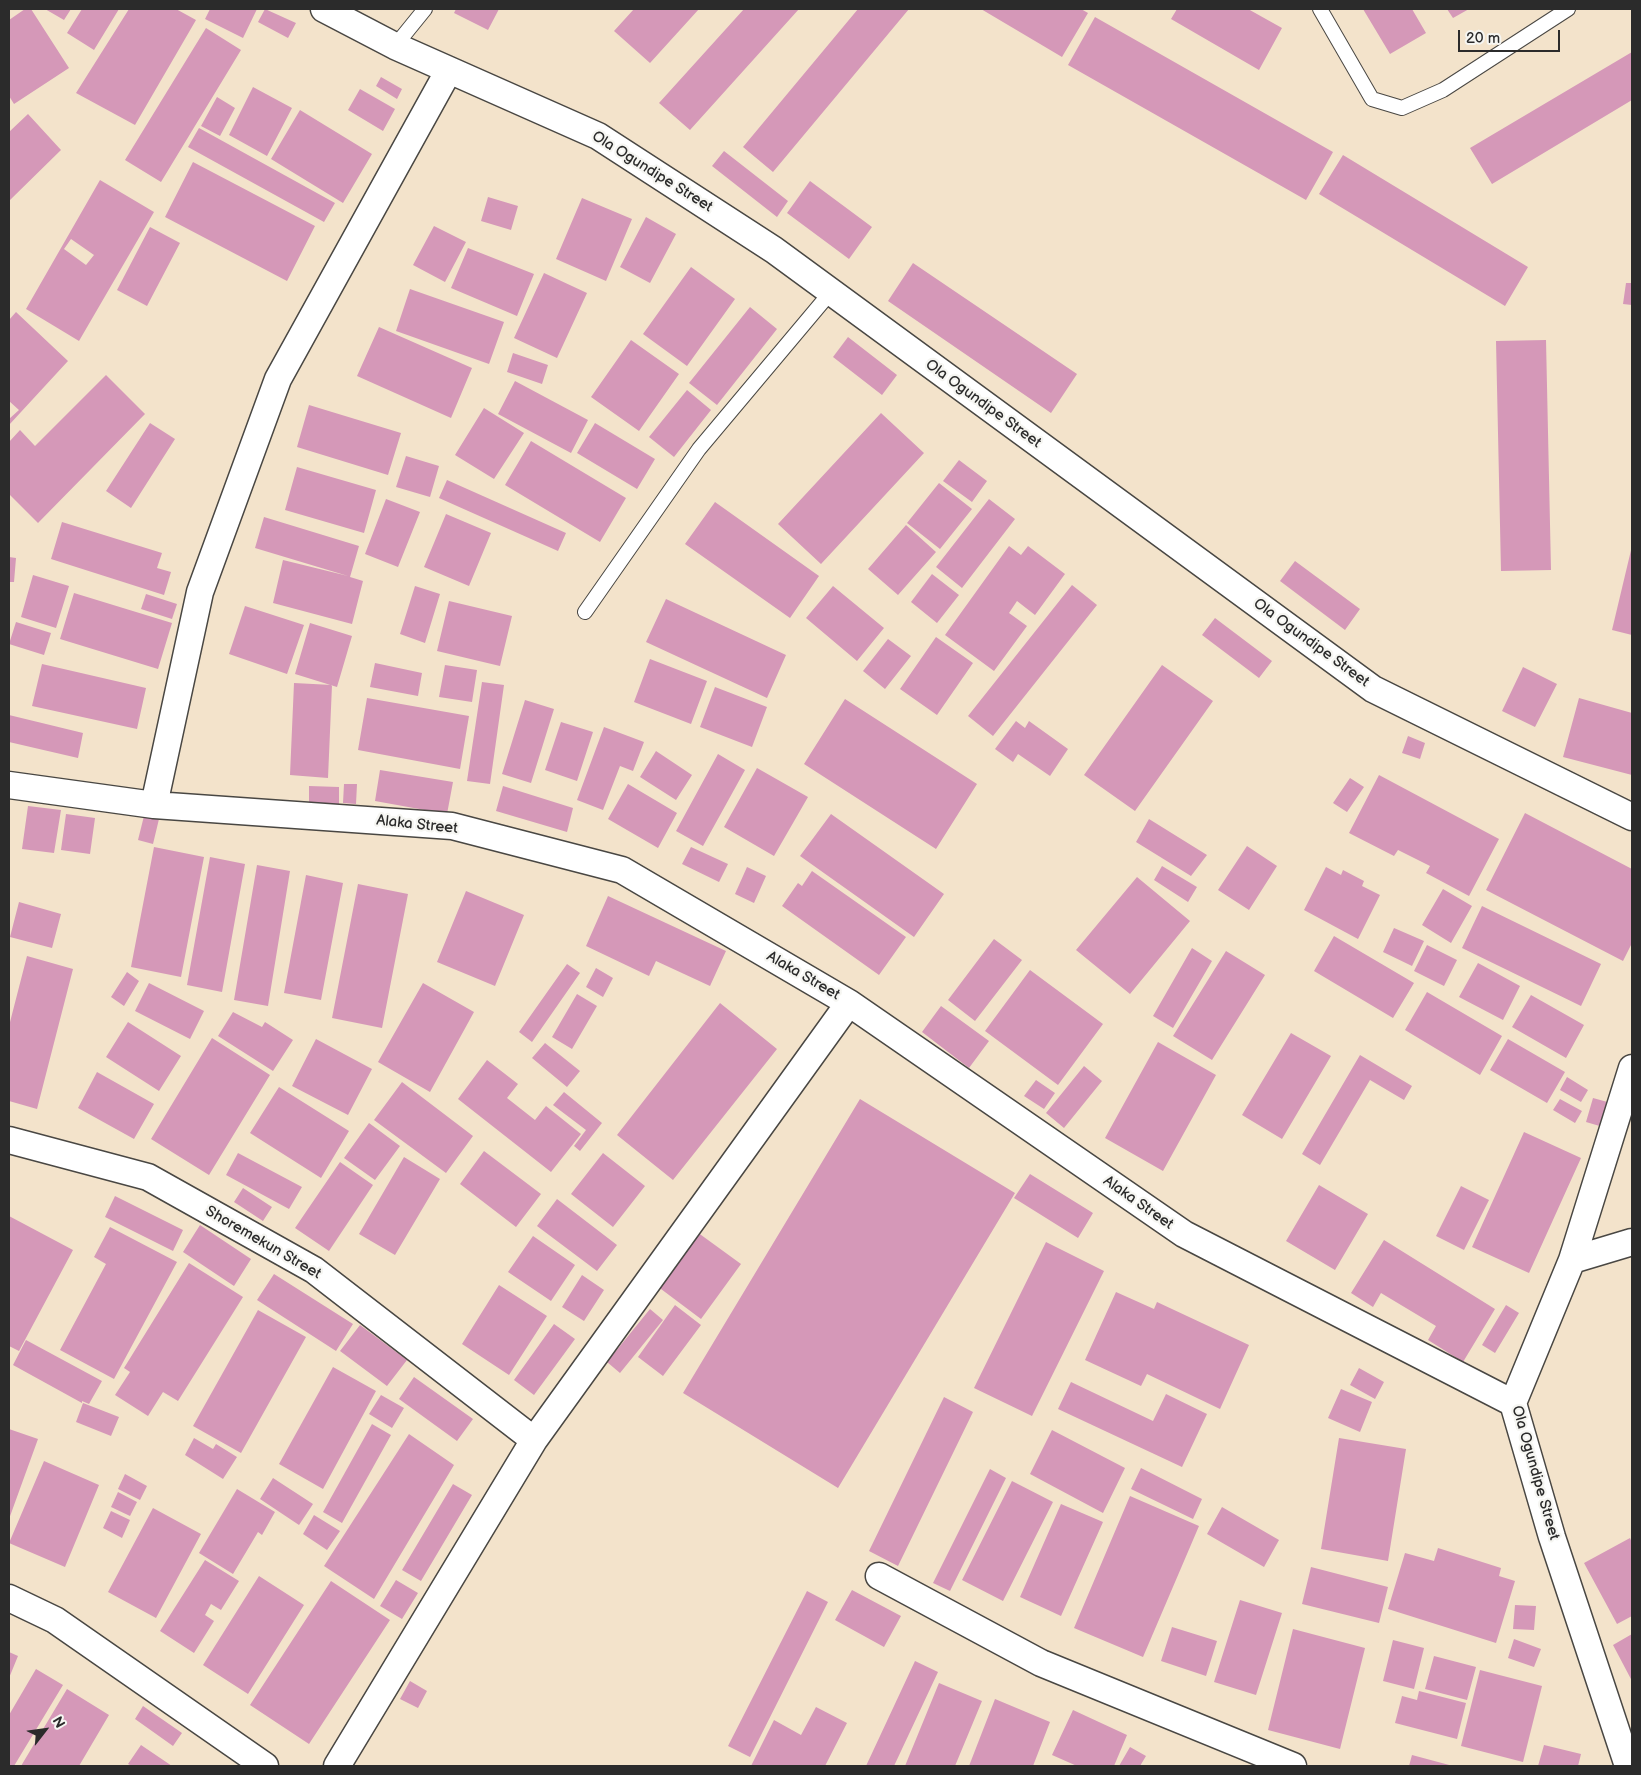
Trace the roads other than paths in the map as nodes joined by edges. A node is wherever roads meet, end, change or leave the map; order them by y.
1 (324, 9) edge
2 (425, 9) edge
3 (1320, 9) edge
4 (1568, 9) edge
5 (395, 46) junction
6 (449, 70) junction
7 (830, 293) junction
8 (585, 612) dead end
9 (9, 785) edge
10 (154, 805) junction
11 (1632, 817) edge
12 (849, 1003) junction
13 (1632, 1068) edge
14 (9, 1140) edge
15 (1632, 1242) edge
16 (1572, 1260) junction
17 (1513, 1403) junction
18 (534, 1440) junction
19 (879, 1576) dead end
20 (9, 1598) edge
21 (1632, 1764) edge
22 (265, 1766) edge
23 (337, 1766) edge
24 (1293, 1766) edge
25 (1628, 1766) edge

1 - 5 street, Ola Ogundipe Street
2 - 5 lane
3 - 4 lane
5 - 6 street, Ola Ogundipe Street
6 - 7 street, Ola Ogundipe Street
6 - 10 street
7 - 8 lane
7 - 11 street, Ola Ogundipe Street
9 - 10 street, Alaka Street
10 - 12 street, Alaka Street
12 - 17 street, Alaka Street
12 - 18 street
13 - 16 street, Ola Ogundipe Street
14 - 18 street, Shoremekun Street
15 - 16 street
16 - 17 street, Ola Ogundipe Street
17 - 25 street, Ola Ogundipe Street
18 - 23 street
19 - 24 street
20 - 22 street
21 - 25 street

